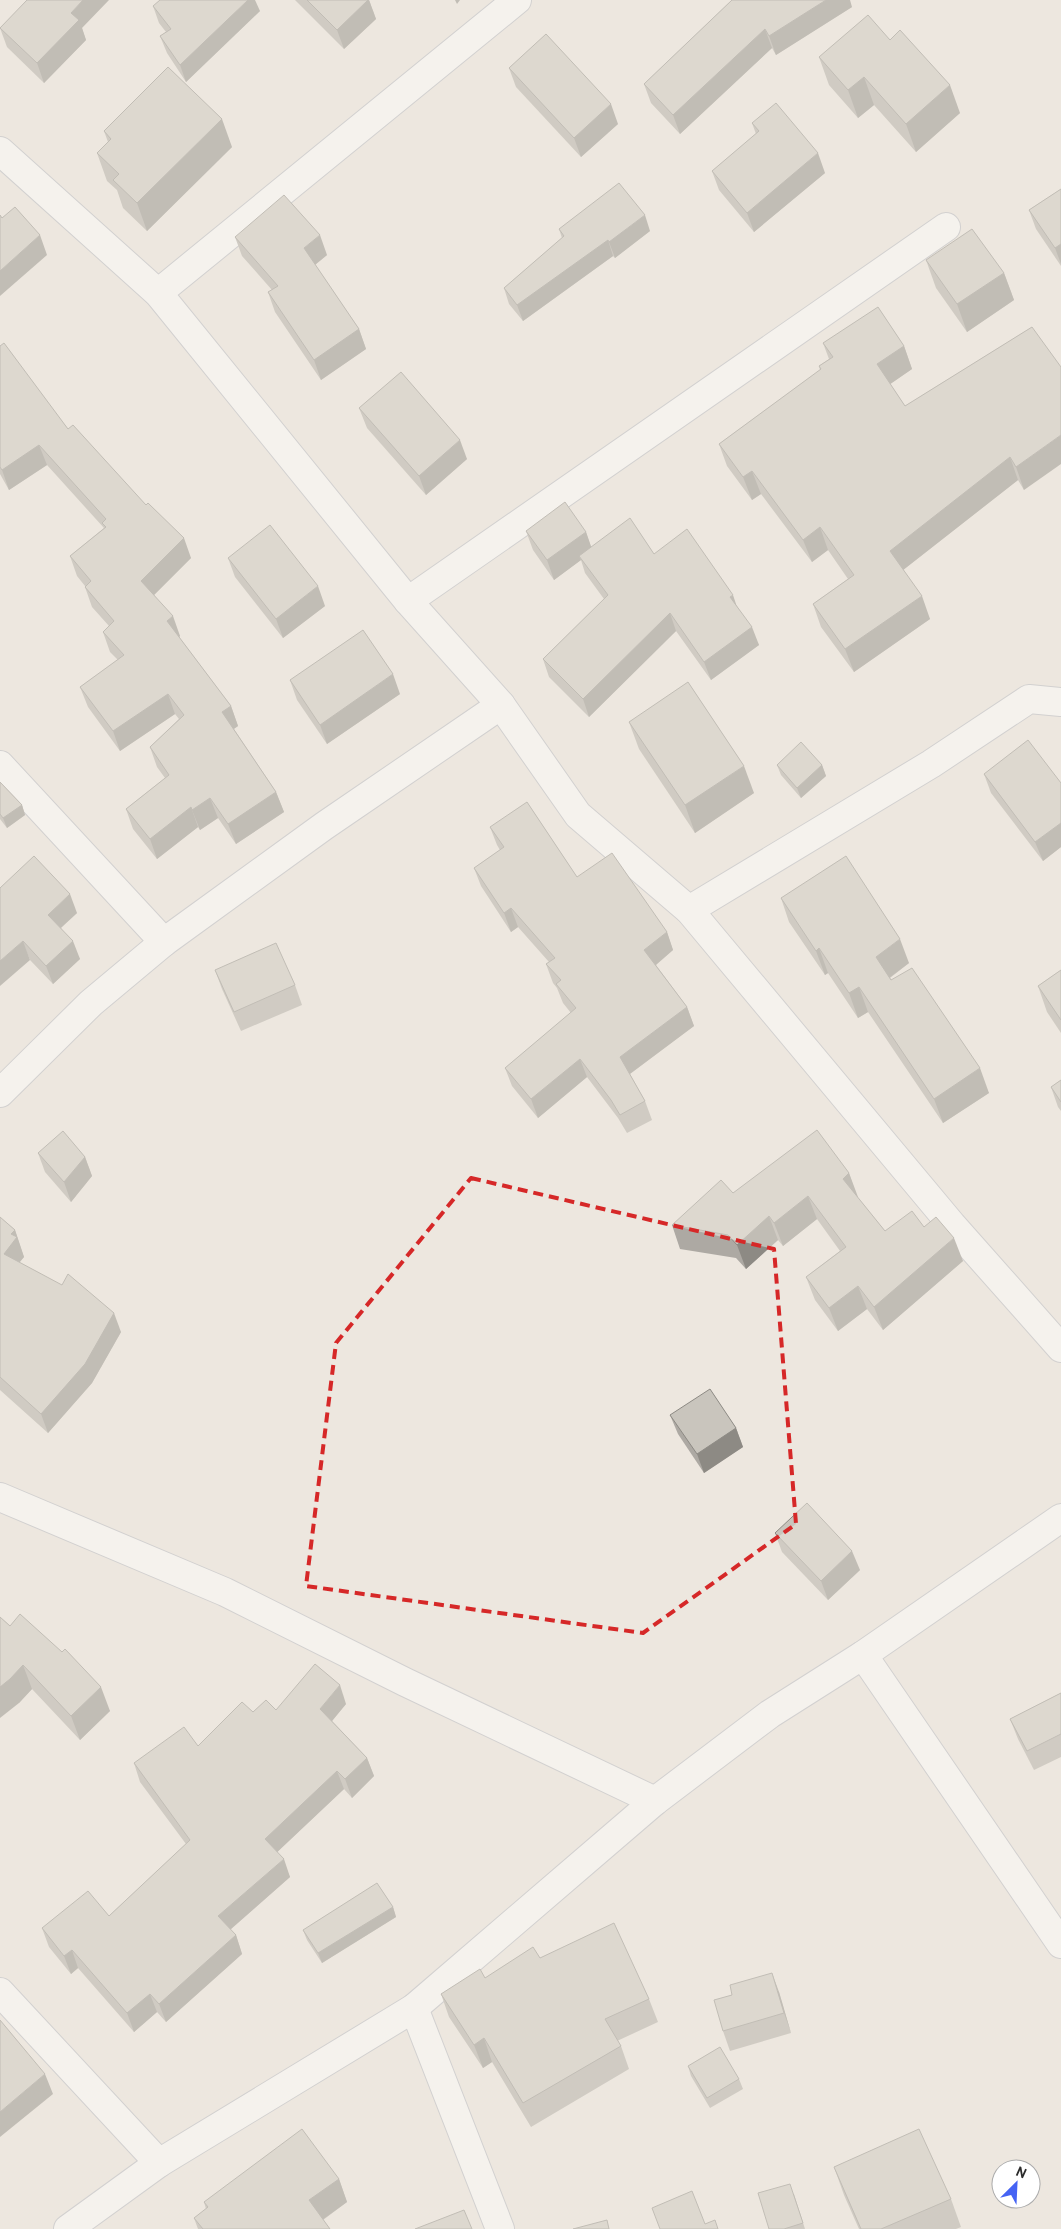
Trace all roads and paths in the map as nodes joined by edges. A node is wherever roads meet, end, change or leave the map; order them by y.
1 (517, 0) edge
2 (2, 157) edge
3 (946, 226) dead end
4 (158, 293) junction
5 (408, 601) junction
6 (1061, 702) edge
7 (501, 704) junction
8 (0, 765) edge
9 (690, 910) junction
10 (164, 942) junction
11 (0, 1093) edge
12 (1061, 1348) edge
13 (0, 1497) edge
14 (1061, 1518) edge
15 (863, 1655) junction
16 (655, 1801) junction
17 (1061, 1944) edge
18 (0, 1992) edge
19 (414, 2008) junction
20 (159, 2163) junction
21 (68, 2229) edge
22 (500, 2229) edge

1 - 4 street
2 - 4 street
3 - 5 street
4 - 5 street
5 - 7 street
6 - 9 street
7 - 9 street
7 - 10 street
8 - 10 street
9 - 12 street
10 - 11 street
13 - 16 street
14 - 15 street
15 - 16 street
15 - 17 street
16 - 19 street
18 - 20 street
19 - 20 street
19 - 22 street
20 - 21 street

